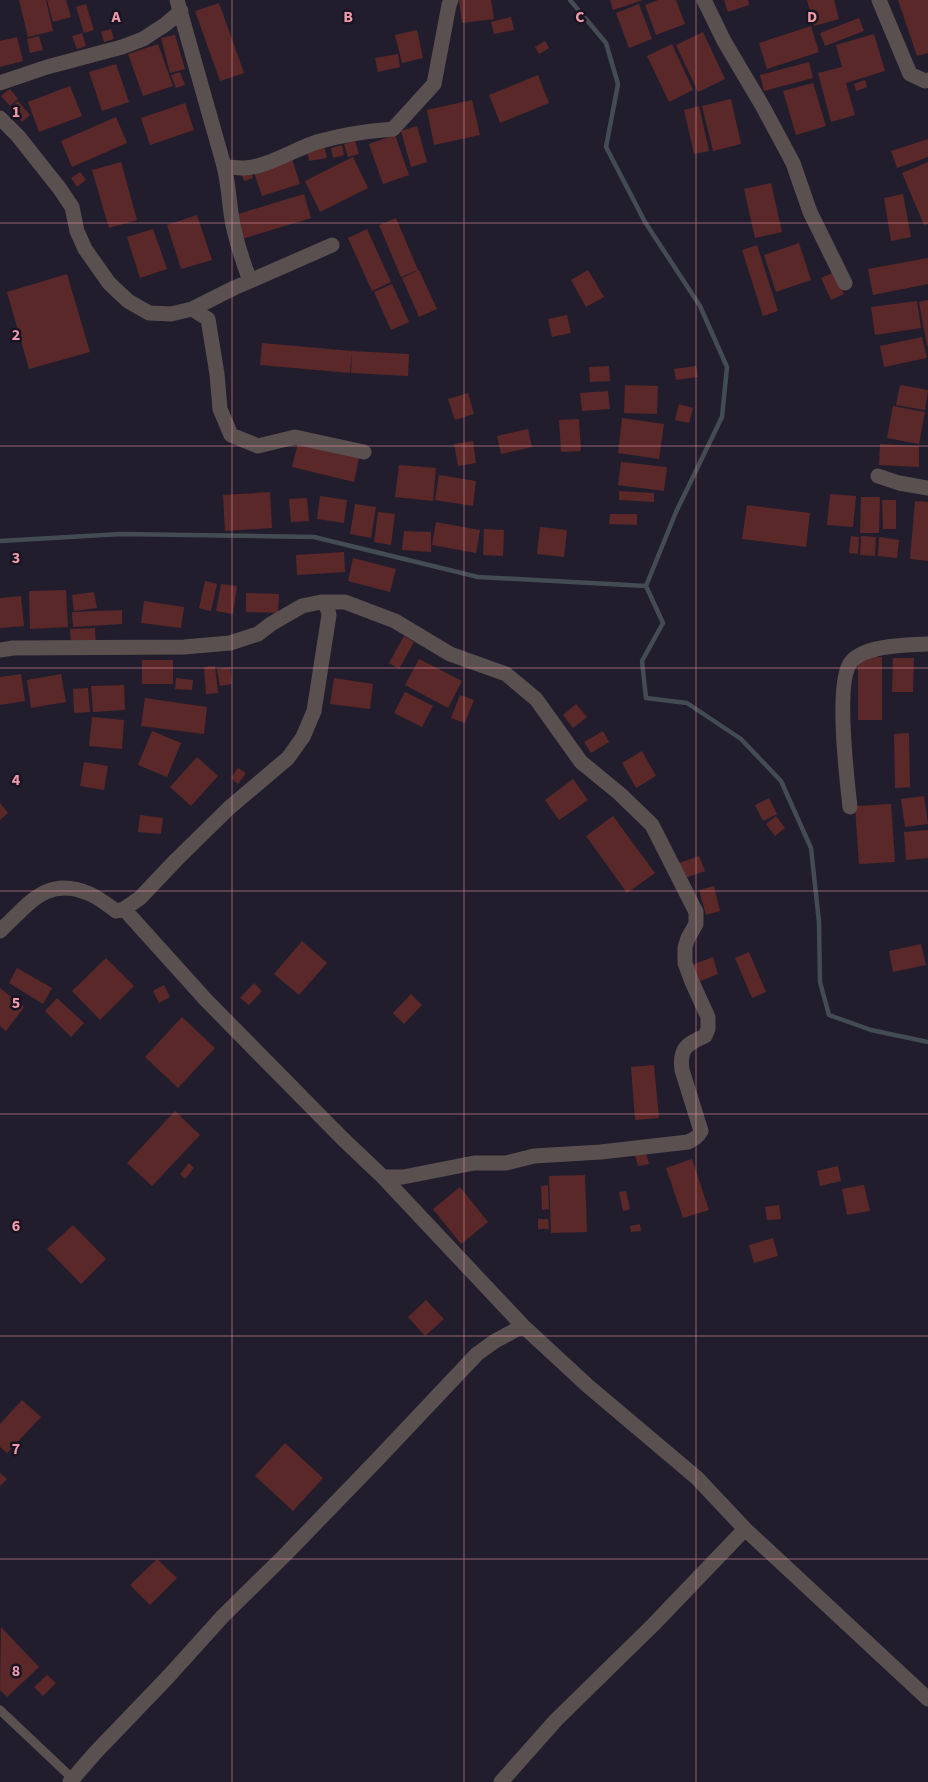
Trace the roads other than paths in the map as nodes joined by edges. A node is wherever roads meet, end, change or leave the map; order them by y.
1 (451, 0) edge
2 (704, 0) edge
3 (879, 0) edge
4 (179, 5) edge
5 (928, 80) edge
6 (0, 83) edge
7 (0, 118) edge
8 (224, 166) junction
9 (332, 245) dead end
10 (250, 281) junction
11 (845, 283) dead end
12 (192, 309) junction
13 (364, 452) dead end
14 (878, 476) dead end
15 (928, 488) edge
16 (321, 602) junction
17 (928, 644) edge
18 (0, 650) edge
19 (850, 807) dead end
20 (124, 910) junction
21 (0, 931) edge
22 (383, 1177) junction
23 (523, 1326) junction
24 (745, 1529) junction
25 (928, 1699) edge
26 (0, 1710) edge
27 (71, 1781) edge
28 (501, 1782) edge

1 - 8 street
2 - 11 street
3 - 5 street
4 - 6 street
4 - 8 street
7 - 12 street
8 - 10 street
9 - 10 street
10 - 12 street
12 - 13 street
14 - 15 street
16 - 18 street
16 - 20 street
16 - 22 street
17 - 19 street
20 - 21 street
20 - 22 street
22 - 23 street
23 - 24 street
23 - 27 street
24 - 25 street
24 - 28 street
26 - 27 lane

